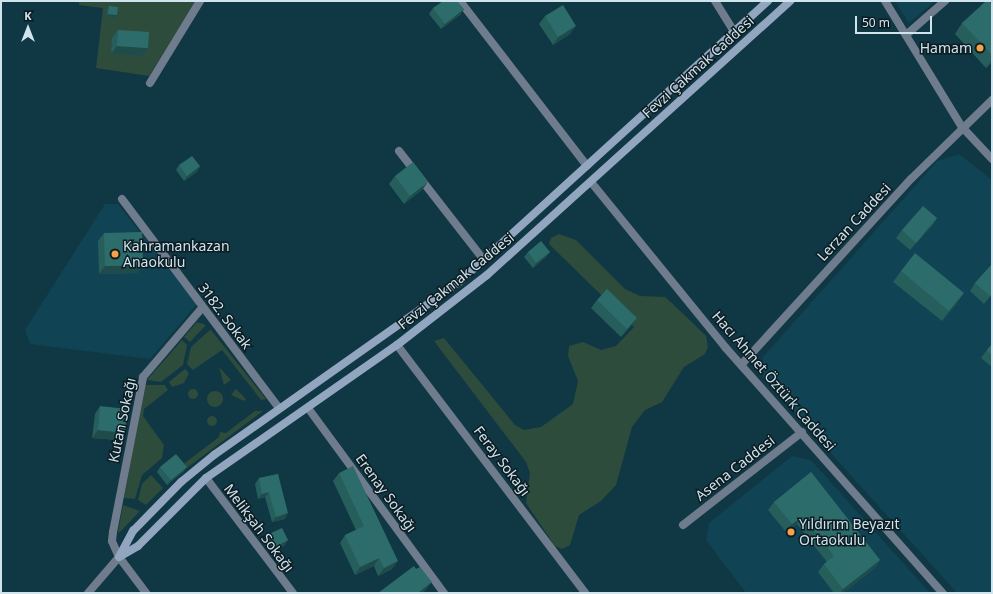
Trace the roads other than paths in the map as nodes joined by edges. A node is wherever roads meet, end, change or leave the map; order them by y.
1 (200, 1) edge
2 (460, 1) edge
3 (715, 1) edge
4 (768, 1) edge
5 (790, 1) edge
6 (885, 1) edge
7 (945, 1) edge
8 (734, 32) junction
9 (906, 35) junction
10 (150, 83) dead end
11 (992, 100) edge
12 (962, 127) junction
13 (399, 151) dead end
14 (992, 159) edge
15 (587, 166) junction
16 (590, 182) junction
17 (122, 199) dead end
18 (484, 260) junction
19 (202, 308) junction
20 (397, 345) junction
21 (741, 365) junction
22 (279, 408) junction
23 (308, 408) junction
24 (802, 432) junction
25 (206, 478) junction
26 (683, 525) dead end
27 (119, 557) junction
28 (88, 593) edge
29 (146, 593) edge
30 (292, 593) edge
31 (444, 593) edge
32 (585, 593) edge
33 (943, 593) edge

1 - 10 street
2 - 15 street
3 - 8 street
4 - 8 main road, Fevzi Çakmak Caddesi
5 - 16 main road, Fevzi Çakmak Caddesi
6 - 9 street
7 - 9 street
8 - 15 main road, Fevzi Çakmak Caddesi
9 - 12 street
11 - 12 street, Lerzan Caddesi
12 - 14 street
12 - 21 street, Lerzan Caddesi
13 - 18 street
15 - 18 main road, Fevzi Çakmak Caddesi
16 - 20 main road, Fevzi Çakmak Caddesi
16 - 21 street, Hacı Ahmet Öztürk Caddesi
17 - 19 street, 3182. Sokak
18 - 22 main road, Fevzi Çakmak Caddesi
19 - 22 street, 3182. Sokak
19 - 27 street, Kutan Sokağı
20 - 23 main road, Fevzi Çakmak Caddesi
20 - 32 street, Feray Sokağı
21 - 24 street, Hacı Ahmet Öztürk Caddesi
22 - 27 main road, Fevzi Çakmak Caddesi
23 - 25 main road, Fevzi Çakmak Caddesi
23 - 31 street, Erenay Sokağı
24 - 26 street, Asena Caddesi
24 - 33 street, Hacı Ahmet Öztürk Caddesi
25 - 27 main road, Fevzi Çakmak Caddesi
25 - 30 street, Melikşah Sokağı
27 - 28 street, Fevzi Çakmak Caddesi
27 - 29 street, Kutan Sokağı

